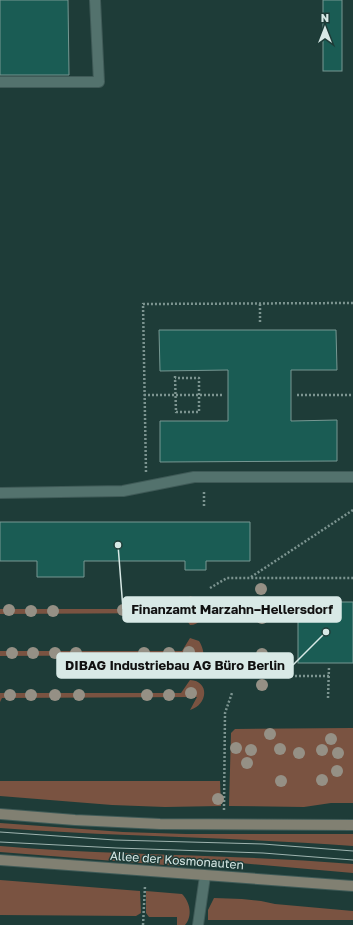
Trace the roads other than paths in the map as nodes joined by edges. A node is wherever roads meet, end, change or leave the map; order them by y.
1 (95, 0) edge
2 (0, 82) edge
3 (353, 477) edge
4 (0, 493) edge
5 (0, 814) edge
6 (353, 825) edge
7 (0, 860) edge
8 (205, 876) junction
9 (353, 886) edge
10 (198, 925) edge

1 - 2 lane
3 - 4 lane
5 - 6 main road
7 - 8 main road, Allee der Kosmonauten
8 - 9 main road, Allee der Kosmonauten
8 - 10 lane

